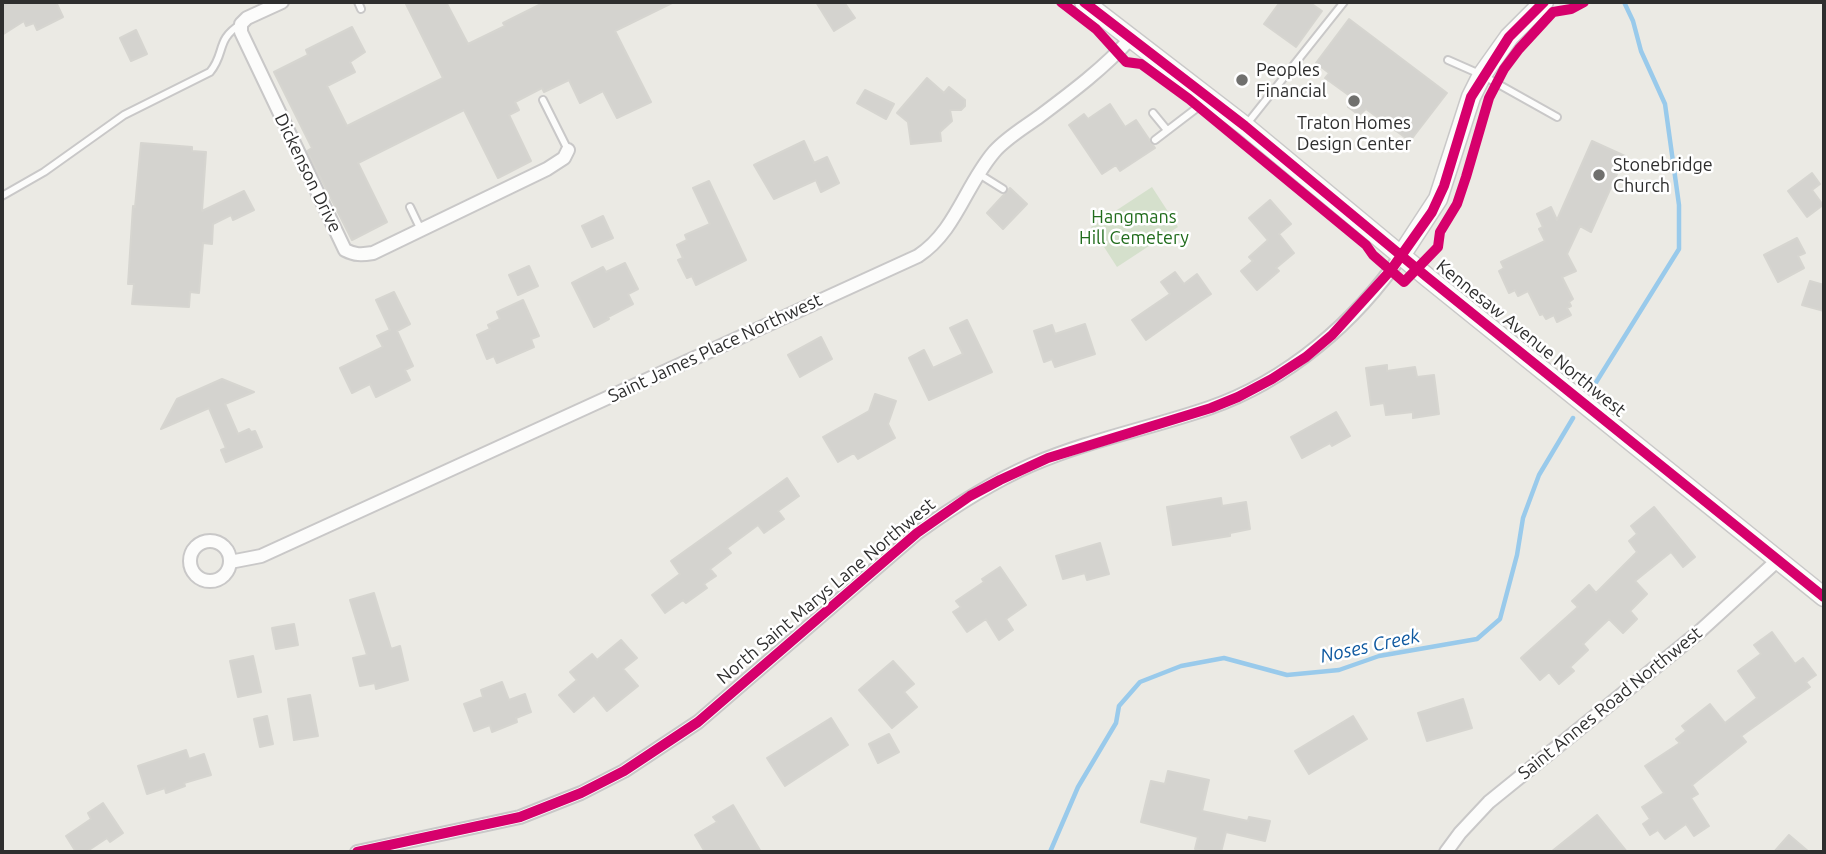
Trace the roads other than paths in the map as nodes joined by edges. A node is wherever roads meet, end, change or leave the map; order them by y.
1 (282, 2) edge
2 (358, 2) edge
3 (1084, 2) edge
4 (1343, 2) edge
5 (1544, 2) edge
6 (362, 9) dead end
7 (241, 24) junction
8 (1131, 38) junction
9 (1448, 60) dead end
10 (1482, 75) junction
11 (1209, 99) junction
12 (542, 100) dead end
13 (1153, 113) dead end
14 (1557, 117) dead end
15 (1245, 126) junction
16 (1167, 130) junction
17 (1155, 140) dead end
18 (568, 150) joint
19 (979, 174) junction
20 (1003, 189) dead end
21 (2, 196) edge
22 (410, 207) dead end
23 (421, 230) junction
24 (1402, 254) junction
25 (1779, 559) junction
26 (230, 562) dead end
27 (1824, 597) edge
28 (395, 849) edge
29 (358, 852) edge
30 (1446, 852) edge

1 - 7 street
2 - 6 lane
3 - 8 street, Kennesaw Avenue Northwest
4 - 15 lane
5 - 10 street
7 - 21 lane
7 - 23 street, Dickenson Drive
8 - 11 street, Kennesaw Avenue Northwest
8 - 19 street, Saint James Place Northwest
9 - 10 lane
10 - 14 lane
10 - 24 street
11 - 15 street, Kennesaw Avenue Northwest
11 - 16 lane
12 - 18 lane
13 - 16 lane
15 - 24 street, Kennesaw Avenue Northwest
16 - 17 lane
18 - 23 street, Dickenson Drive
19 - 20 lane
19 - 26 street, Saint James Place Northwest
22 - 23 lane
24 - 25 street, Kennesaw Avenue Northwest
24 - 28 street, North Saint Marys Lane Northwest
25 - 27 street, Kennesaw Avenue Northwest
25 - 30 street, Saint Annes Road Northwest
28 - 29 street, North Saint Marys Lane Northwest

